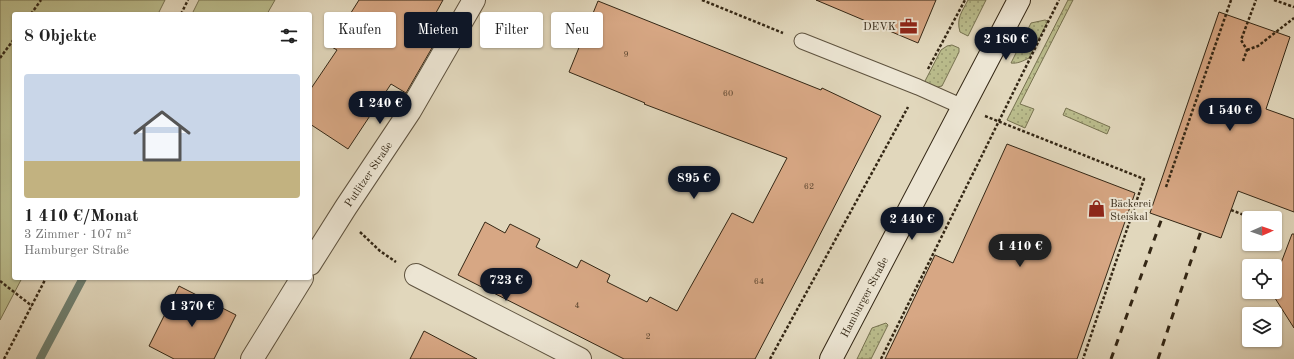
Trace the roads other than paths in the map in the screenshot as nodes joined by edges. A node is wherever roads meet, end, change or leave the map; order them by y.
1 (474, 0) edge
2 (1019, 0) edge
3 (802, 41) road end
4 (963, 106) junction
5 (312, 261) edge
6 (416, 275) road end
7 (301, 280) edge
8 (252, 359) edge
9 (580, 359) edge
10 (831, 359) edge

1 - 5 street, Putlitzer Straße
2 - 4 street, Hamburger Straße
3 - 4 lane
4 - 10 street, Hamburger Straße
6 - 9 street
7 - 8 street

